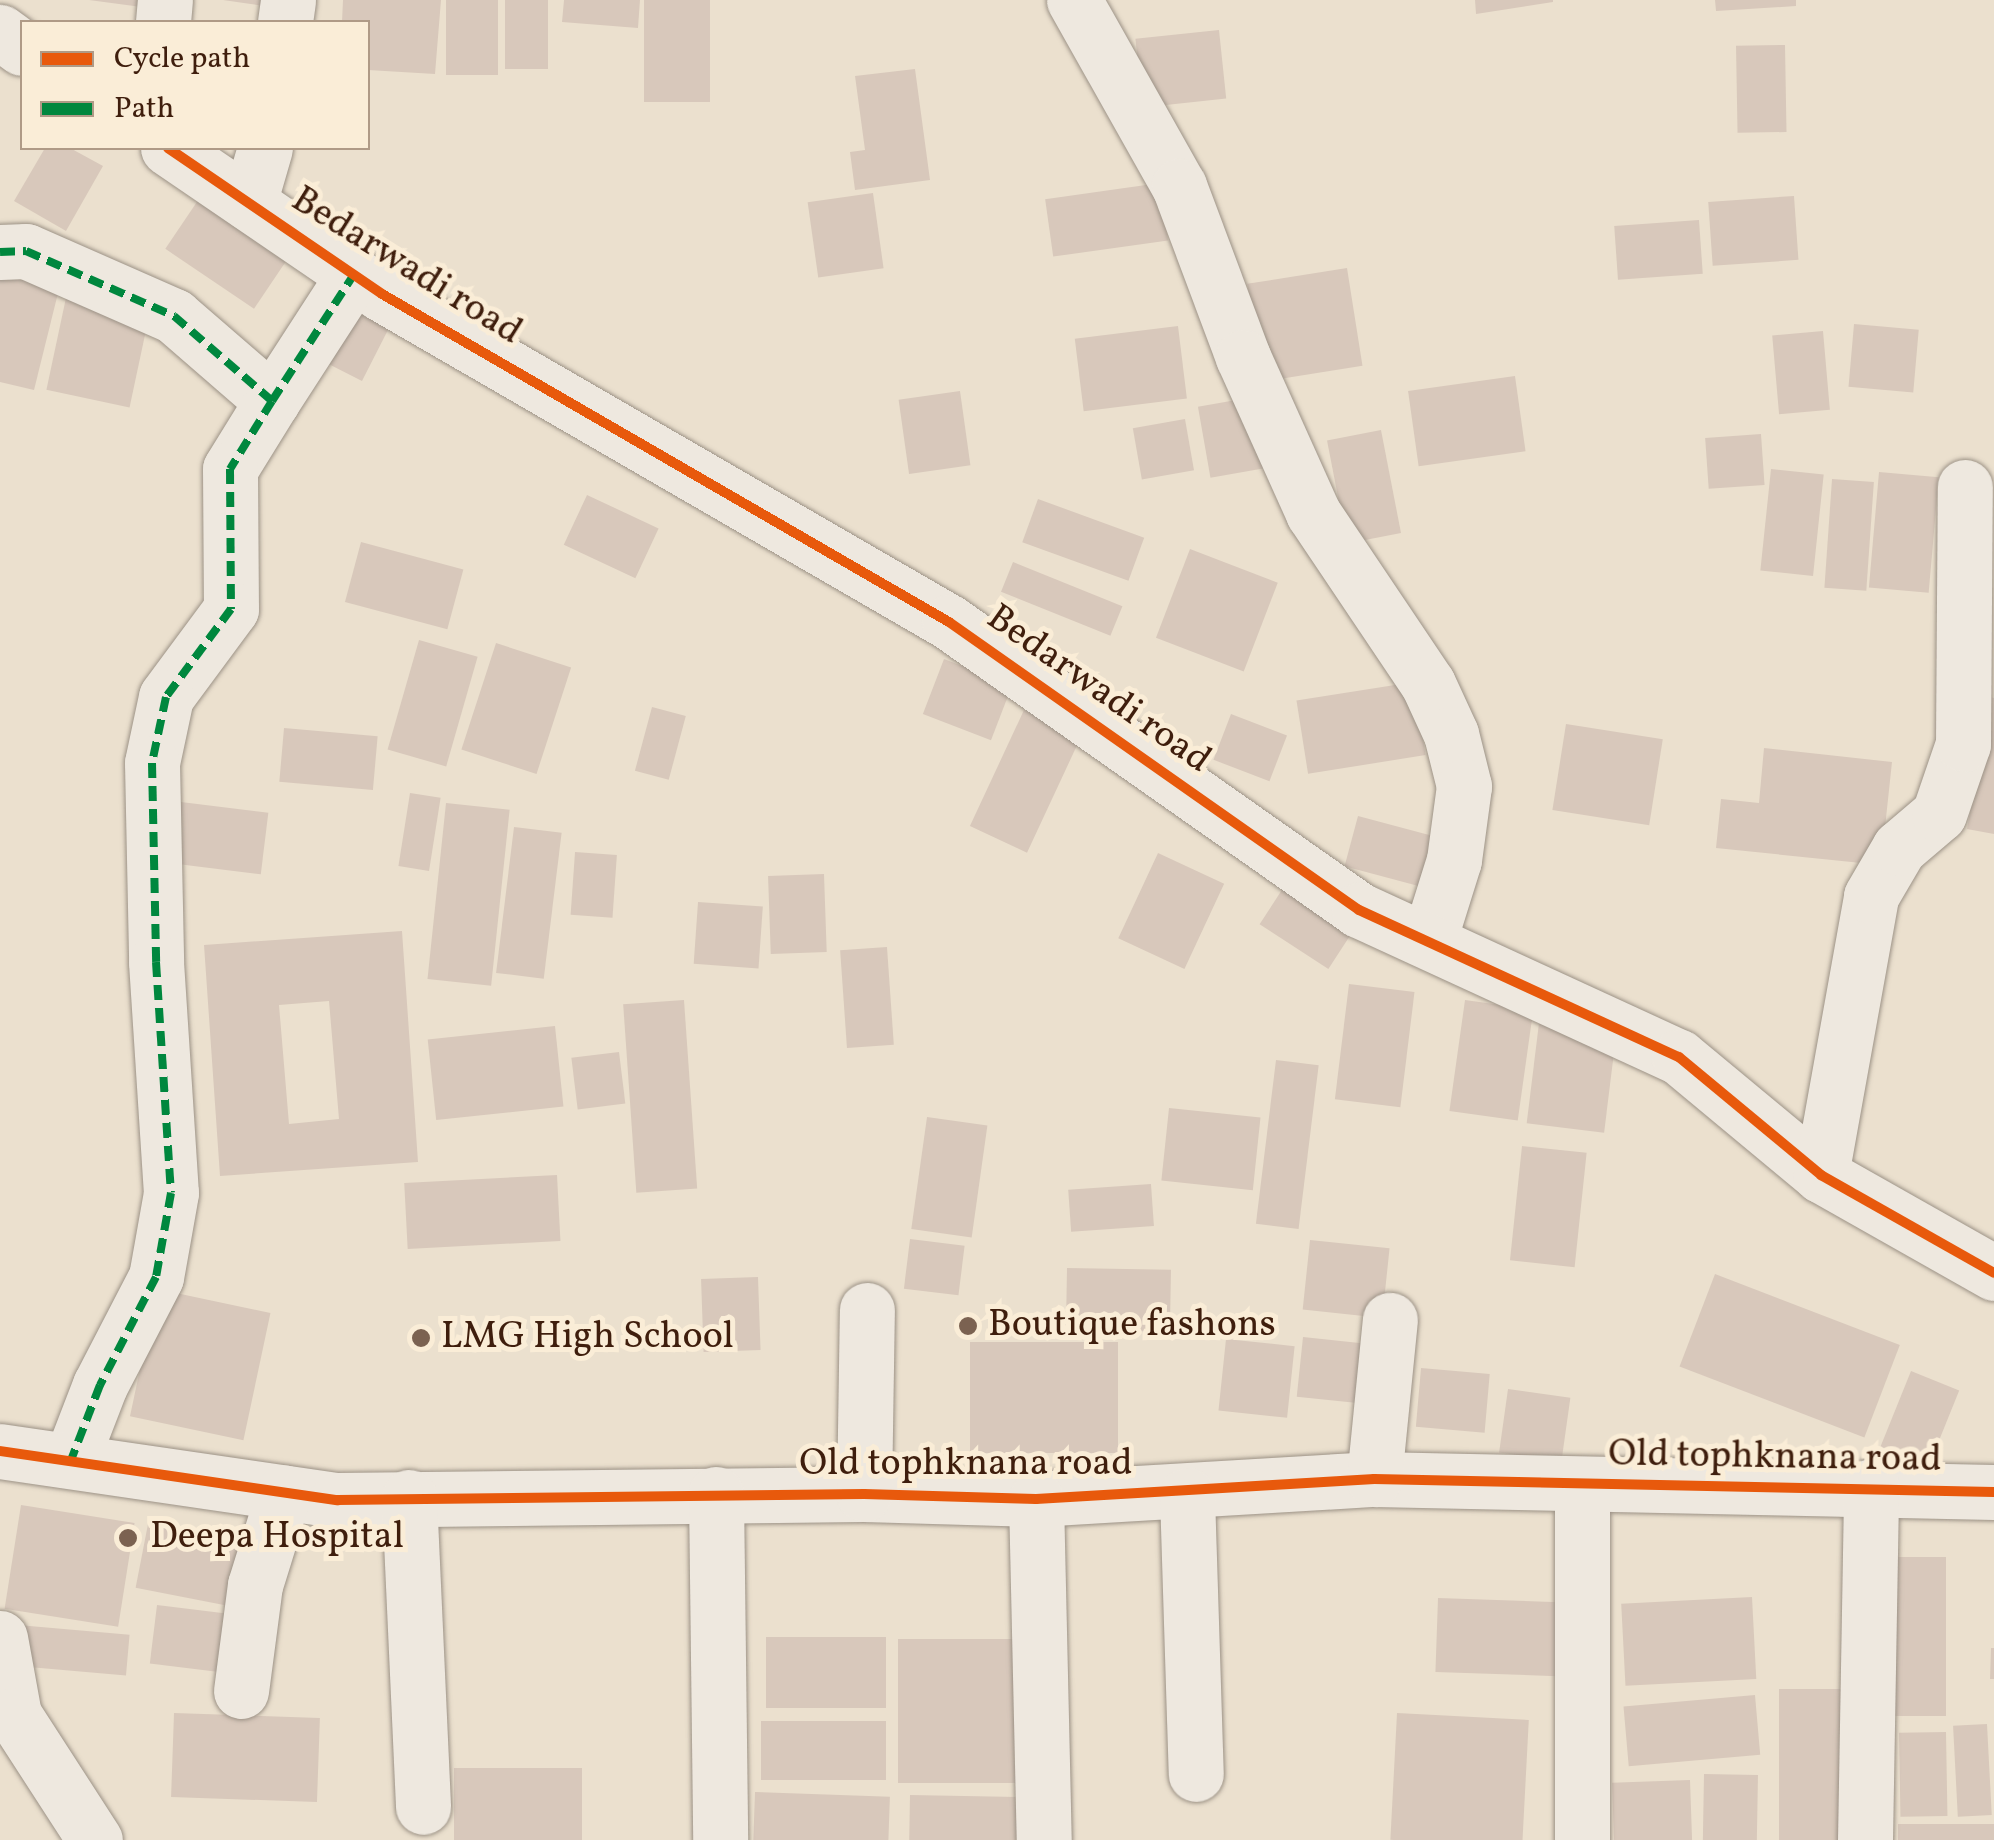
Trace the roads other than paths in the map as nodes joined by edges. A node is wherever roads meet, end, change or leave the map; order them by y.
1 (1074, 0) edge
2 (171, 150) edge
3 (264, 150) edge
4 (248, 202) junction
5 (0, 252) edge
6 (353, 276) junction
7 (272, 401) junction
8 (1966, 487) dead end
9 (1428, 940) junction
10 (1821, 1175) junction
11 (1994, 1273) edge
12 (867, 1310) dead end
13 (1390, 1320) dead end
14 (72, 1460) junction
15 (1, 1464) edge
16 (1374, 1480) junction
17 (1582, 1486) junction
18 (1871, 1486) junction
19 (284, 1492) junction
20 (1994, 1492) edge
21 (716, 1494) junction
22 (864, 1494) junction
23 (1188, 1494) junction
24 (409, 1497) junction
25 (1036, 1499) junction
26 (0, 1638) edge
27 (241, 1691) dead end
28 (1196, 1774) dead end
29 (423, 1808) dead end
30 (95, 1840) edge
31 (720, 1840) edge
32 (1044, 1840) edge
33 (1582, 1840) edge
34 (1865, 1840) edge

1 - 9 street
2 - 4 street, Bedarwadi road
3 - 4 street
4 - 6 street, Bedarwadi road
5 - 7 street
6 - 7 street
6 - 9 street, Bedarwadi road
7 - 14 street
8 - 10 street
9 - 10 street, Bedarwadi road
10 - 11 street, Bedarwadi road
12 - 22 street
13 - 16 street
14 - 15 street, Old tophknana road
14 - 19 street, Old tophknana road
16 - 17 street, Old tophknana road
16 - 23 street, Old tophknana road
17 - 18 street, Old tophknana road
17 - 33 street
18 - 20 street, Old tophknana road
18 - 34 street
19 - 24 street, Old tophknana road
19 - 27 street
21 - 22 street, Old tophknana road
21 - 24 street, Old tophknana road
21 - 31 street
22 - 25 street, Old tophknana road
23 - 25 street, Old tophknana road
23 - 28 street
24 - 29 street
25 - 32 street
26 - 30 street

